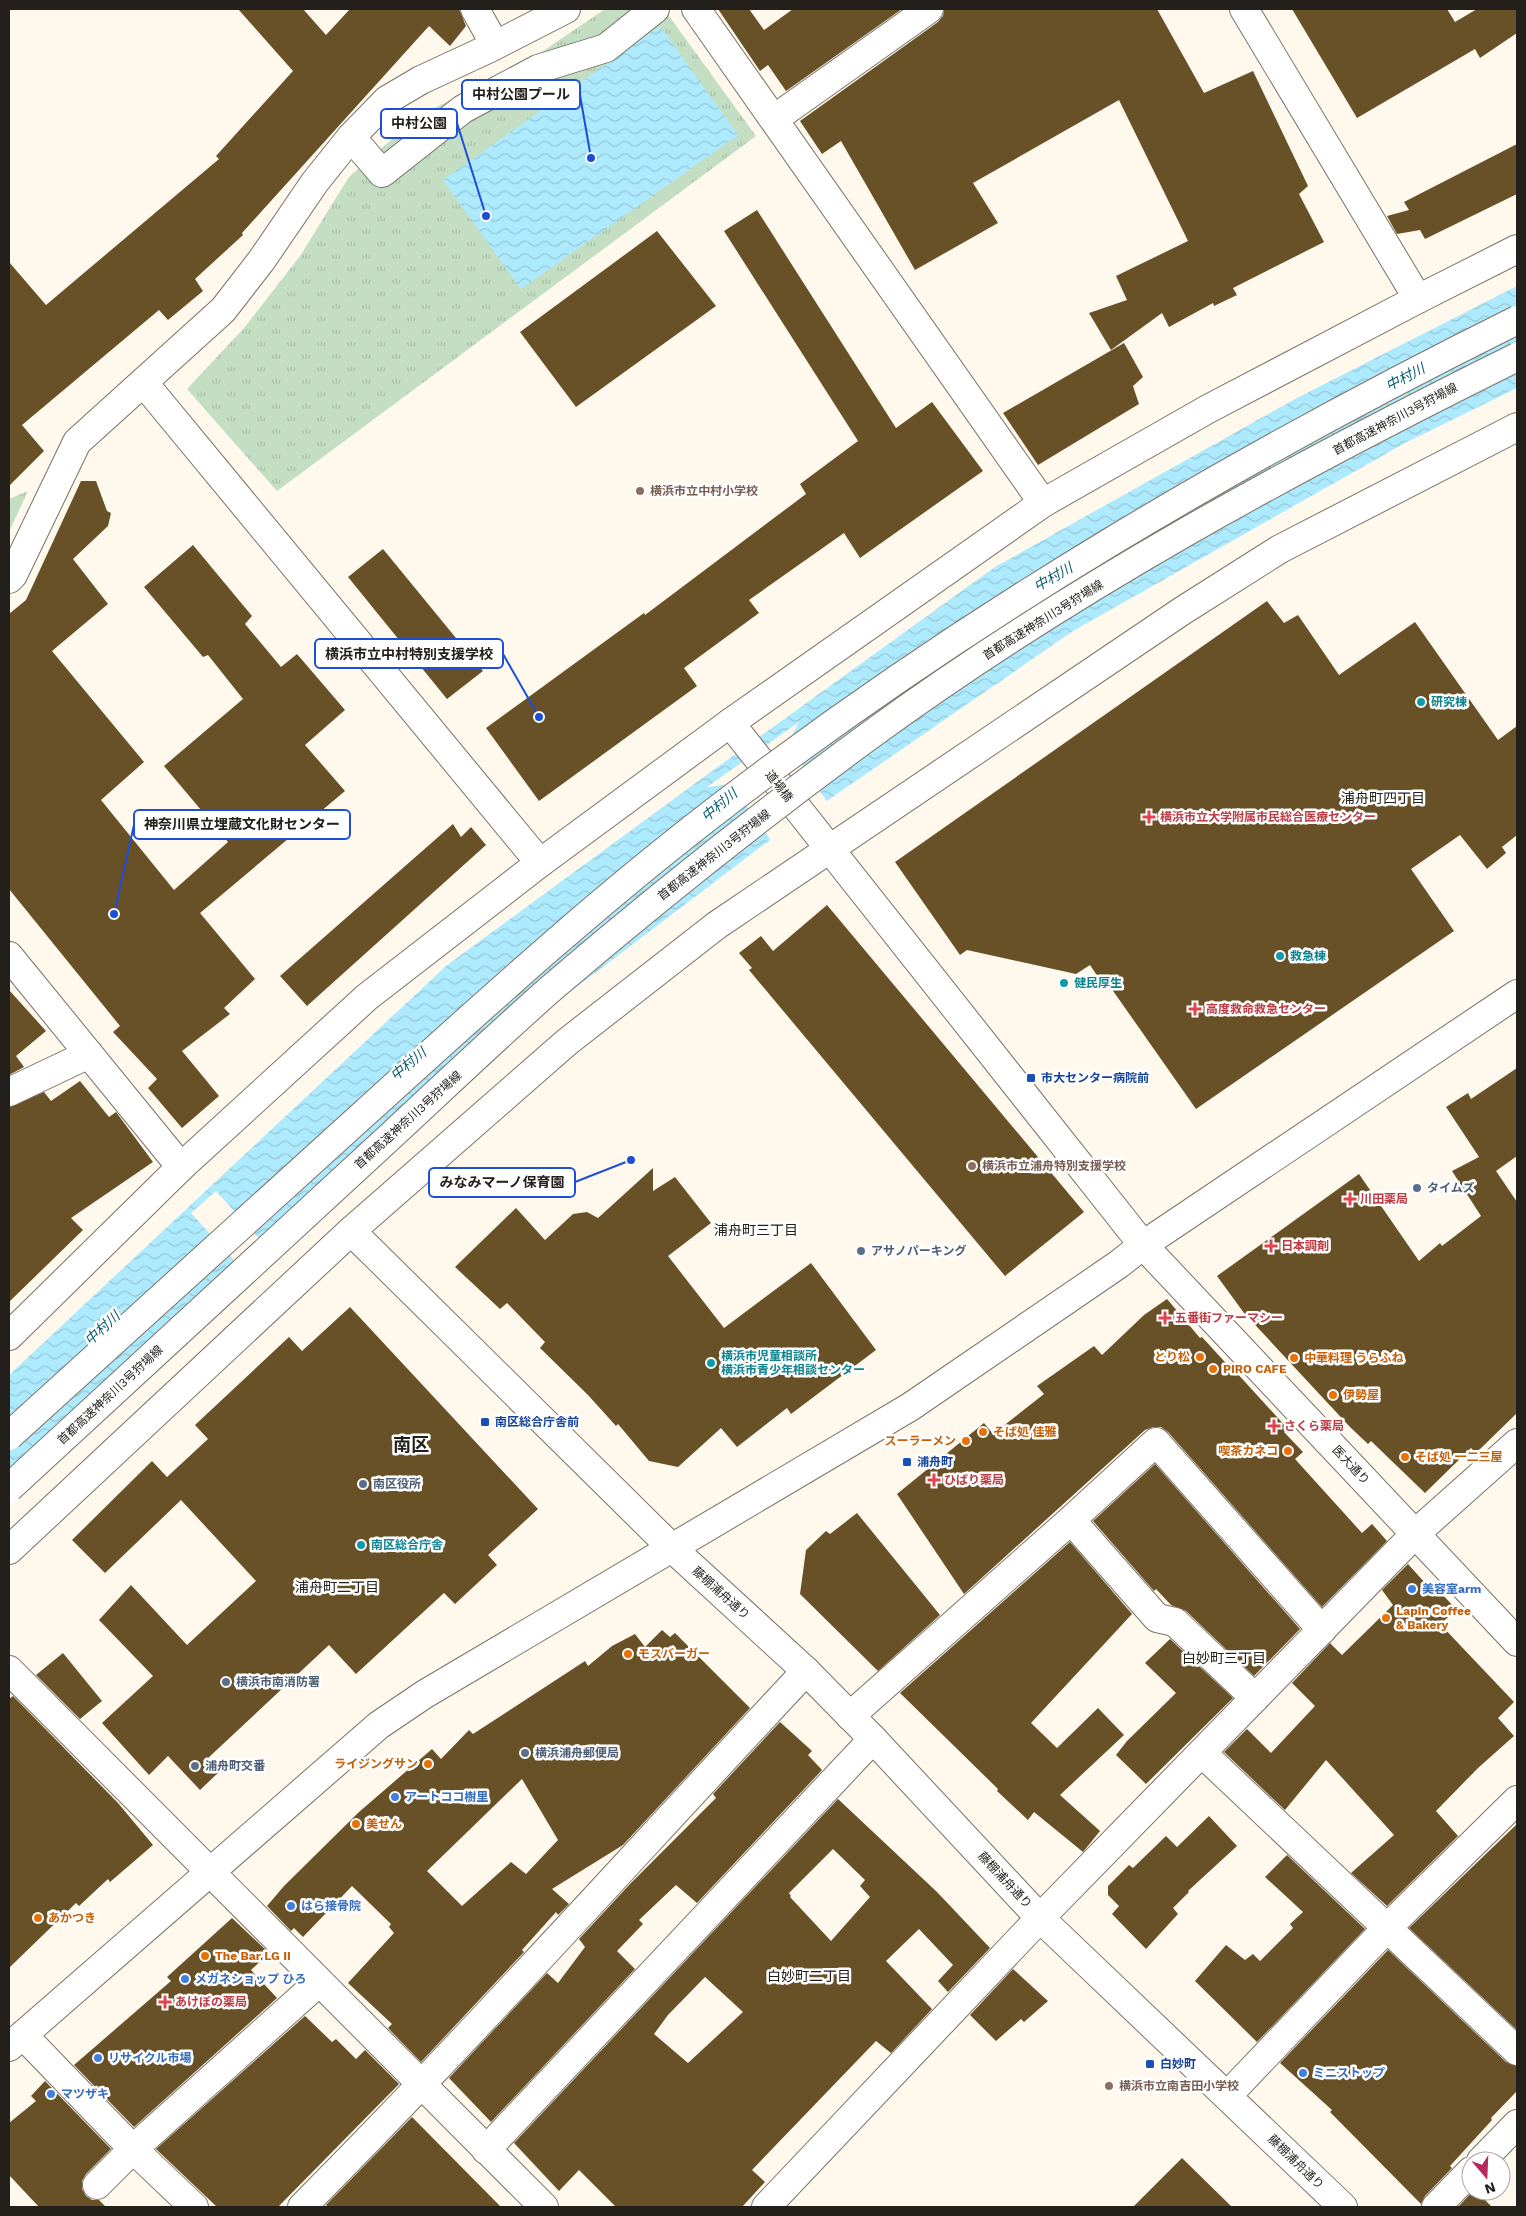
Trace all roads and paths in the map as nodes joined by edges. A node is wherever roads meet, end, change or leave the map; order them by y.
1 (475, 9) edge
2 (566, 9) edge
3 (655, 9) edge
4 (696, 9) edge
5 (929, 9) edge
6 (1244, 9) edge
7 (495, 45) junction
8 (774, 119) junction
9 (350, 137) junction
10 (1517, 249) edge
11 (1418, 299) junction
12 (1517, 320) edge
13 (1517, 357) edge
14 (143, 382) junction
15 (1517, 426) edge
16 (1043, 503) junction
17 (9, 579) edge
18 (730, 723) junction
19 (828, 848) junction
20 (540, 863) junction
21 (9, 956) edge
22 (1517, 994) edge
23 (89, 1054) junction
24 (9, 1092) edge
25 (181, 1168) junction
26 (351, 1231) junction
27 (1143, 1245) junction
28 (9, 1336) edge
29 (9, 1436) edge
30 (1517, 1443) edge
31 (9, 1488) edge
32 (1072, 1520) junction
33 (1416, 1533) junction
34 (673, 1549) junction
35 (9, 1550) edge
36 (1322, 1630) junction
37 (1517, 1642) edge
38 (9, 1670) edge
39 (806, 1671) junction
40 (1255, 1698) junction
41 (850, 1716) junction
42 (873, 1739) junction
43 (1202, 1754) junction
44 (1517, 1800) edge
45 (210, 1872) junction
46 (1040, 1918) junction
47 (1387, 1928) junction
48 (319, 1982) junction
49 (16, 2041) edge
50 (1517, 2051) edge
51 (423, 2084) junction
52 (1227, 2096) junction
53 (1517, 2124) edge
54 (133, 2149) junction
55 (486, 2150) junction
56 (1491, 2151) edge
57 (1461, 2182) edge
58 (97, 2185) dead end
59 (194, 2207) edge
60 (302, 2207) edge
61 (544, 2207) edge
62 (766, 2207) edge
63 (1343, 2207) edge
64 (1436, 2207) edge

1 - 7 main road
2 - 7 main road
3 - 9 main road
4 - 8 main road
5 - 8 main road
6 - 11 main road
7 - 9 main road
8 - 16 main road
9 - 14 main road
10 - 11 main road
11 - 16 main road
12 - 29 main road, bridge
13 - 31 main road, 首都高速神奈川3号狩場線, bridge
14 - 17 main road
14 - 20 main road
15 - 19 main road
16 - 18 main road
18 - 19 main road, 道場橋
18 - 20 main road
19 - 26 main road
19 - 27 main road, 道場橋
20 - 25 main road
21 - 23 main road
22 - 27 main road
23 - 24 main road
23 - 25 main road
25 - 28 main road
26 - 34 main road, 藤棚浦舟通り
26 - 35 main road
27 - 33 main road, 医大通り
27 - 34 main road
30 - 33 main road
32 - 36 main road
32 - 40 main road
32 - 41 main road
33 - 36 main road
33 - 37 main road, 医大通り
34 - 39 main road, 藤棚浦舟通り
34 - 45 main road
36 - 40 main road
38 - 45 main road
39 - 41 main road, 藤棚浦舟通り
39 - 51 main road
40 - 43 main road
41 - 42 main road, 藤棚浦舟通り
42 - 46 main road, 藤棚浦舟通り
42 - 55 main road
43 - 46 main road
43 - 47 main road
44 - 47 main road
45 - 48 main road
45 - 49 main road
46 - 52 main road, 藤棚浦舟通り
46 - 62 main road
47 - 50 main road
47 - 52 main road
48 - 51 main road
48 - 54 main road
49 - 54 main road
51 - 55 main road
51 - 60 main road
52 - 63 main road, 藤棚浦舟通り
53 - 56 main road
54 - 58 main road
54 - 59 main road
55 - 61 main road
57 - 64 main road

